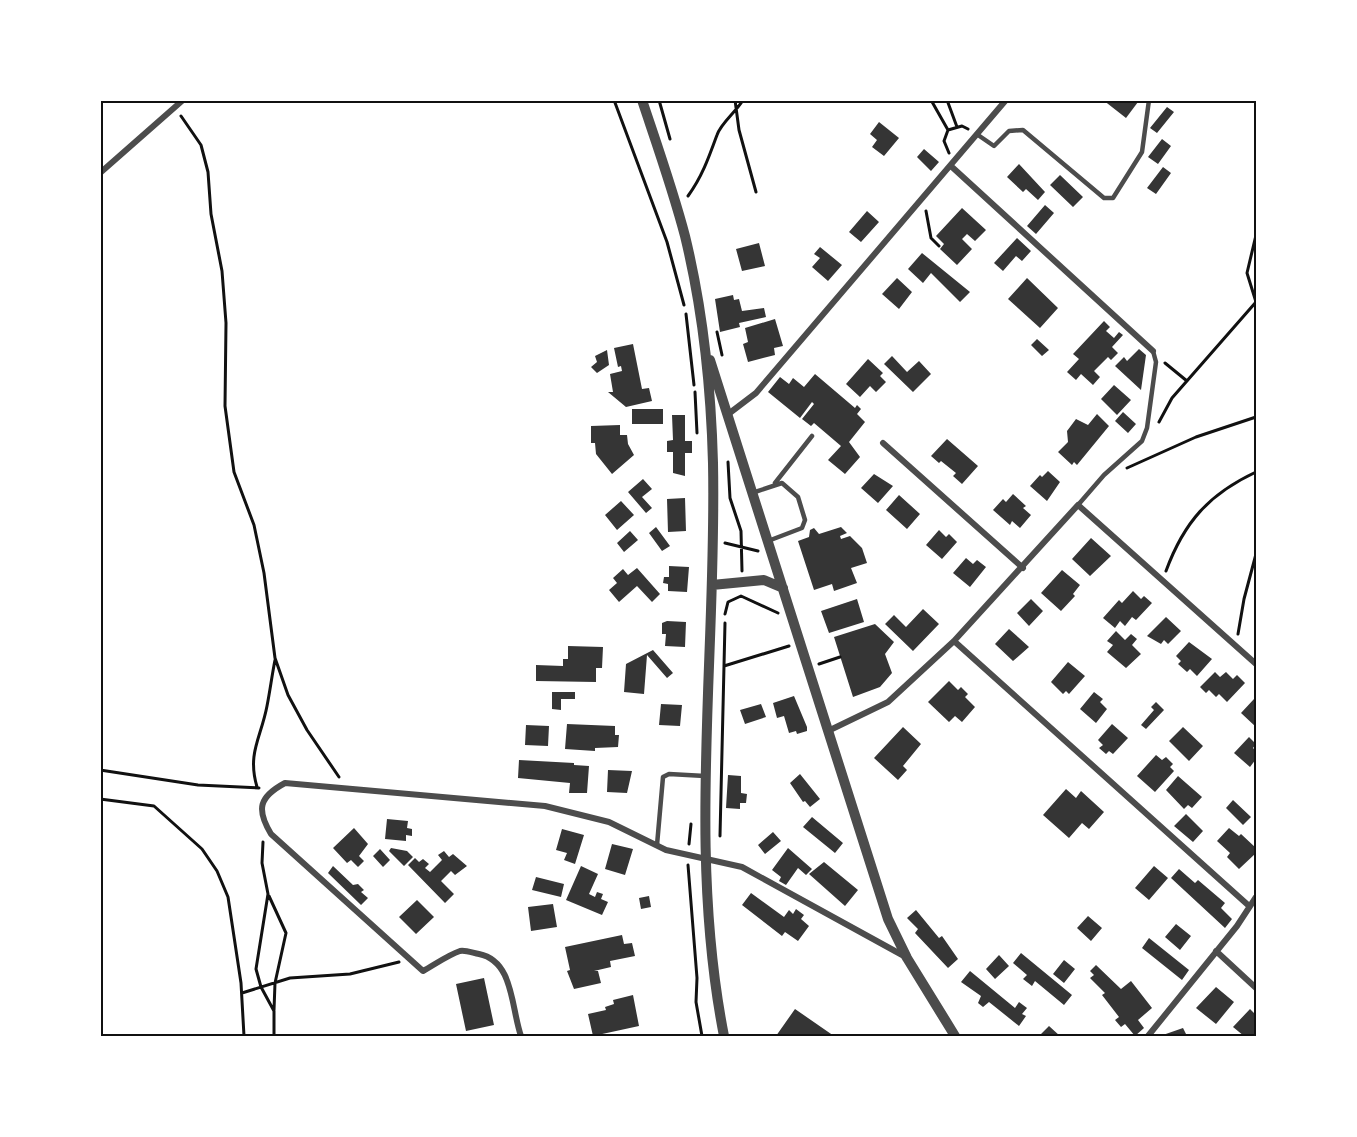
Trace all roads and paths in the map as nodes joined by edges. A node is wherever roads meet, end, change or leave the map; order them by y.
1 (183, 100) edge
2 (614, 100) edge
3 (642, 100) edge
4 (735, 100) edge
5 (743, 100) edge
6 (931, 100) edge
7 (947, 100) edge
8 (1006, 100) edge
9 (1149, 100) edge
10 (175, 107) junction
11 (736, 111) junction
12 (957, 127) junction
13 (948, 130) junction
14 (978, 135) junction
15 (954, 164) junction
16 (100, 172) edge
17 (756, 192) dead end
18 (688, 196) dead end
19 (924, 204) dead end
20 (1257, 235) edge
21 (939, 246) dead end
22 (716, 327) dead end
23 (704, 340) junction
24 (1154, 354) junction
25 (723, 357) dead end
26 (1187, 381) junction
27 (726, 415) junction
28 (1257, 417) edge
29 (812, 435) dead end
30 (698, 437) dead end
31 (1142, 441) junction
32 (883, 443) dead end
33 (1257, 472) edge
34 (728, 473) dead end
35 (1104, 475) junction
36 (774, 484) junction
37 (752, 493) junction
38 (1078, 505) junction
39 (768, 541) junction
40 (725, 543) dead end
41 (739, 546) junction
42 (761, 551) dead end
43 (1257, 554) edge
44 (1023, 568) junction
45 (742, 573) dead end
46 (1163, 580) junction
47 (712, 585) junction
48 (783, 588) junction
49 (792, 613) junction
50 (954, 640) junction
51 (792, 645) dead end
52 (1237, 646) junction
53 (840, 657) dead end
54 (275, 658) junction
55 (817, 664) dead end
56 (1257, 664) edge
57 (724, 666) junction
58 (828, 731) junction
59 (100, 770) edge
60 (707, 776) junction
61 (257, 788) junction
62 (349, 788) junction
63 (273, 789) junction
64 (100, 799) edge
65 (264, 822) junction
66 (720, 839) dead end
67 (657, 845) junction
68 (705, 859) junction
69 (268, 894) junction
70 (1257, 897) edge
71 (1248, 905) junction
72 (1216, 951) junction
73 (907, 958) junction
74 (410, 959) junction
75 (275, 983) junction
76 (261, 987) junction
77 (1257, 988) edge
78 (241, 993) junction
79 (274, 1011) junction
80 (244, 1036) edge
81 (274, 1036) edge
82 (521, 1036) edge
83 (724, 1036) edge
84 (955, 1036) edge
85 (1150, 1036) edge

1 - 10 street
2 - 30 path
3 - 23 street
4 - 11 path
5 - 11 path
6 - 13 path
7 - 12 path
8 - 14 street
9 - 14 lane
10 - 16 street
10 - 54 path
11 - 17 path
11 - 18 path
12 - 13 path
12 - 14 path
13 - 15 path
14 - 15 street
15 - 24 street
15 - 27 street
19 - 21 path
20 - 26 path
22 - 25 path
23 - 27 street
23 - 47 street
24 - 26 path
24 - 31 lane
26 - 31 path
27 - 37 street
28 - 35 path
29 - 36 lane
31 - 35 lane
32 - 44 street
33 - 46 path
34 - 41 path
35 - 38 lane
36 - 37 lane
36 - 39 lane
37 - 39 street
38 - 44 street
38 - 46 street
39 - 48 street
40 - 41 path
41 - 42 path
41 - 45 path
43 - 52 path
44 - 50 street
46 - 52 street
47 - 48 street
47 - 60 street
48 - 49 street
49 - 57 path
49 - 58 street
50 - 58 street
50 - 71 street
51 - 57 path
52 - 56 street
53 - 55 path
54 - 61 path
54 - 62 path
57 - 66 path
58 - 73 street
59 - 61 path
60 - 67 lane
60 - 68 street
61 - 63 path
62 - 63 street
62 - 67 street
63 - 65 street
64 - 78 path
65 - 69 path
65 - 74 street
67 - 68 street
68 - 73 street
68 - 83 street
69 - 75 path
69 - 76 path
70 - 71 street
71 - 72 street
72 - 77 street
72 - 85 street
73 - 84 street
74 - 75 path
74 - 82 street
75 - 76 path
75 - 79 path
76 - 78 path
76 - 79 path
78 - 80 path
79 - 81 path

